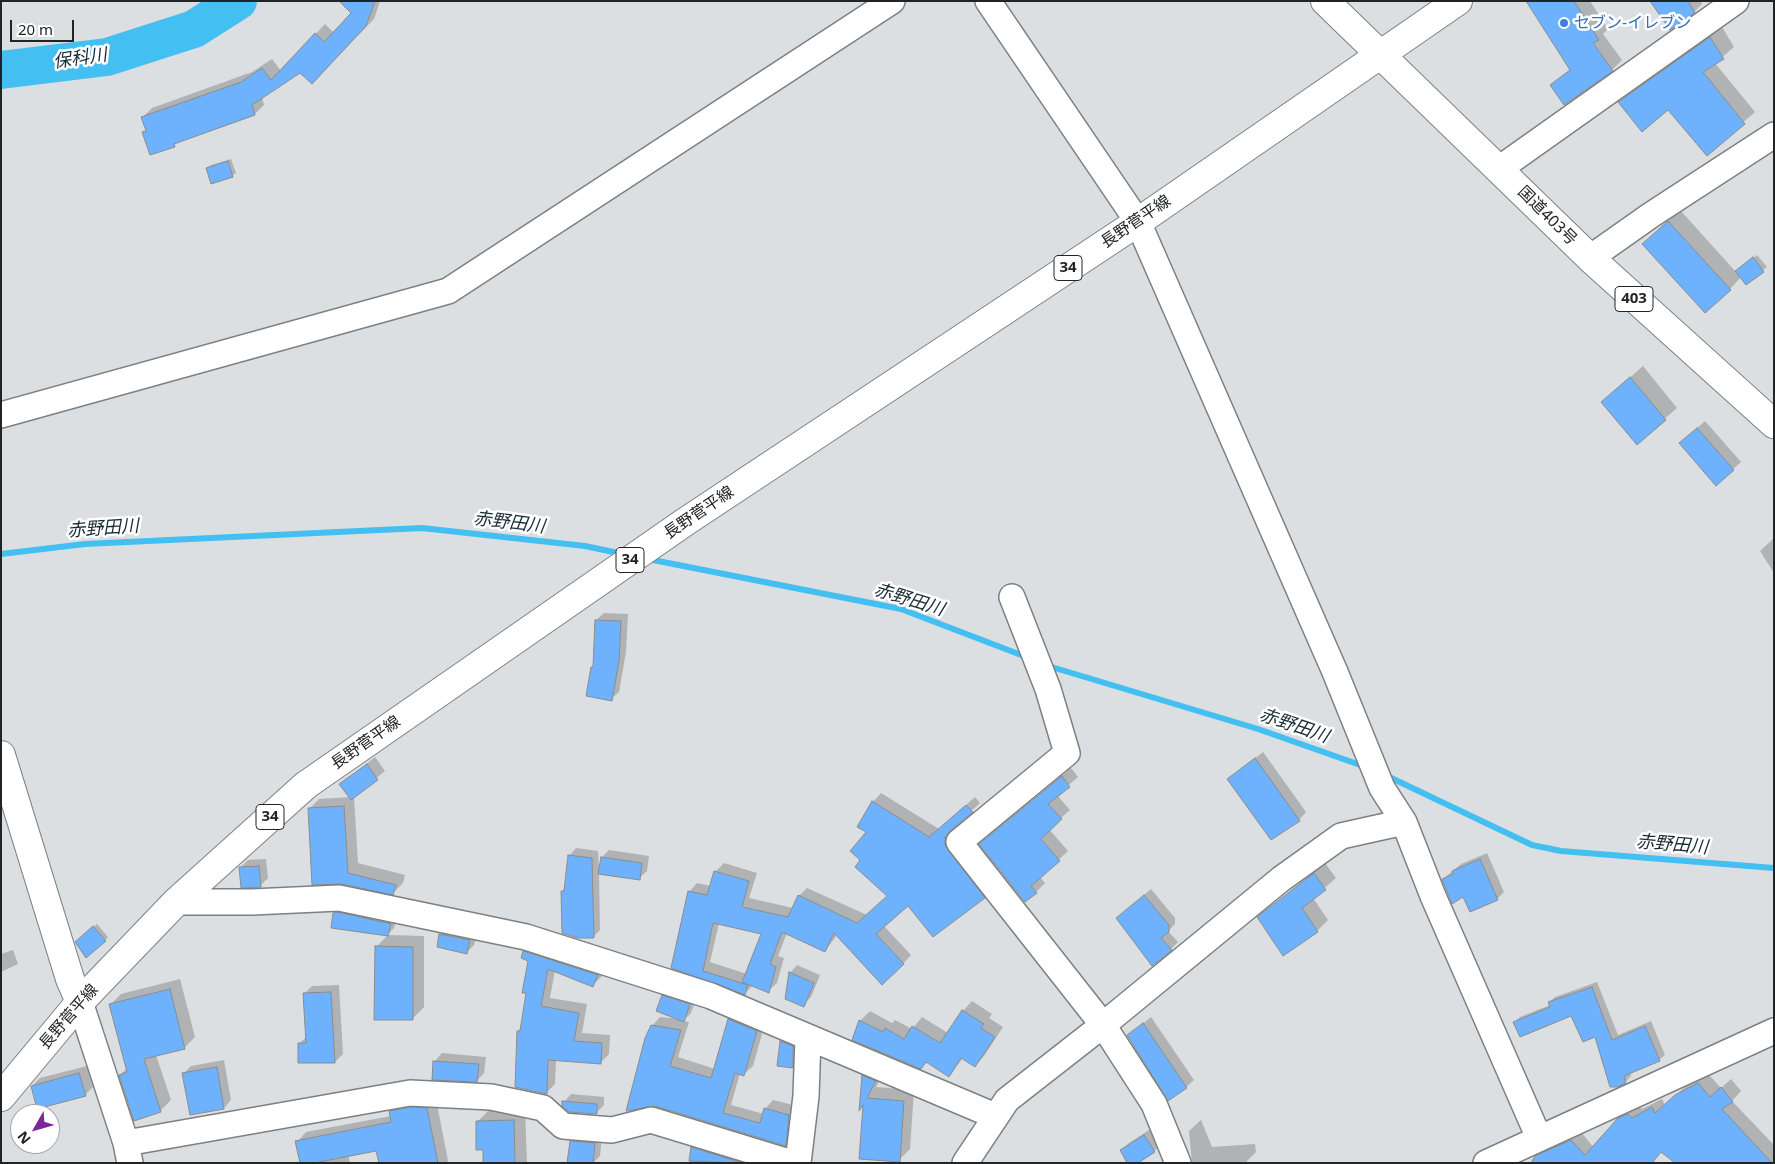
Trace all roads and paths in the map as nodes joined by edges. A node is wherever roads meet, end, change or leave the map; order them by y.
1 (892, 1) edge
2 (988, 1) edge
3 (1325, 1) edge
4 (1458, 1) edge
5 (1736, 1) edge
6 (1380, 54) junction
7 (1774, 135) edge
8 (1499, 168) junction
9 (1138, 222) junction
10 (1590, 258) junction
11 (1, 415) edge
12 (1774, 424) edge
13 (1012, 597) dead end
14 (1, 755) edge
15 (8, 800) edge
16 (1404, 822) junction
17 (176, 902) junction
18 (80, 1002) junction
19 (1103, 1025) junction
20 (1774, 1031) edge
21 (808, 1038) junction
22 (1, 1098) edge
23 (995, 1116) junction
24 (1540, 1138) junction
25 (128, 1153) edge
26 (792, 1163) edge
27 (798, 1163) edge
28 (965, 1163) edge
29 (1178, 1163) edge
30 (1486, 1163) edge

1 - 11 street
2 - 9 street
3 - 6 main road, 国道403号 / 403
4 - 6 main road, 長野菅平線 / 34
5 - 8 street
6 - 8 main road, 国道403号 / 403
6 - 9 main road, 長野菅平線 / 34
7 - 10 street
8 - 10 main road, 国道403号 / 403
9 - 16 street
9 - 17 main road, 長野菅平線 / 34
10 - 12 main road, 国道403号 / 403
13 - 19 street
14 - 15 main road
15 - 18 main road
16 - 19 street
16 - 24 street
17 - 18 main road, 長野菅平線 / 34
17 - 21 street
18 - 22 main road, 長野菅平線 / 34
18 - 25 street
19 - 23 street
19 - 29 street
20 - 24 street
21 - 23 street
21 - 27 street
23 - 28 street
24 - 30 street
25 - 26 street

